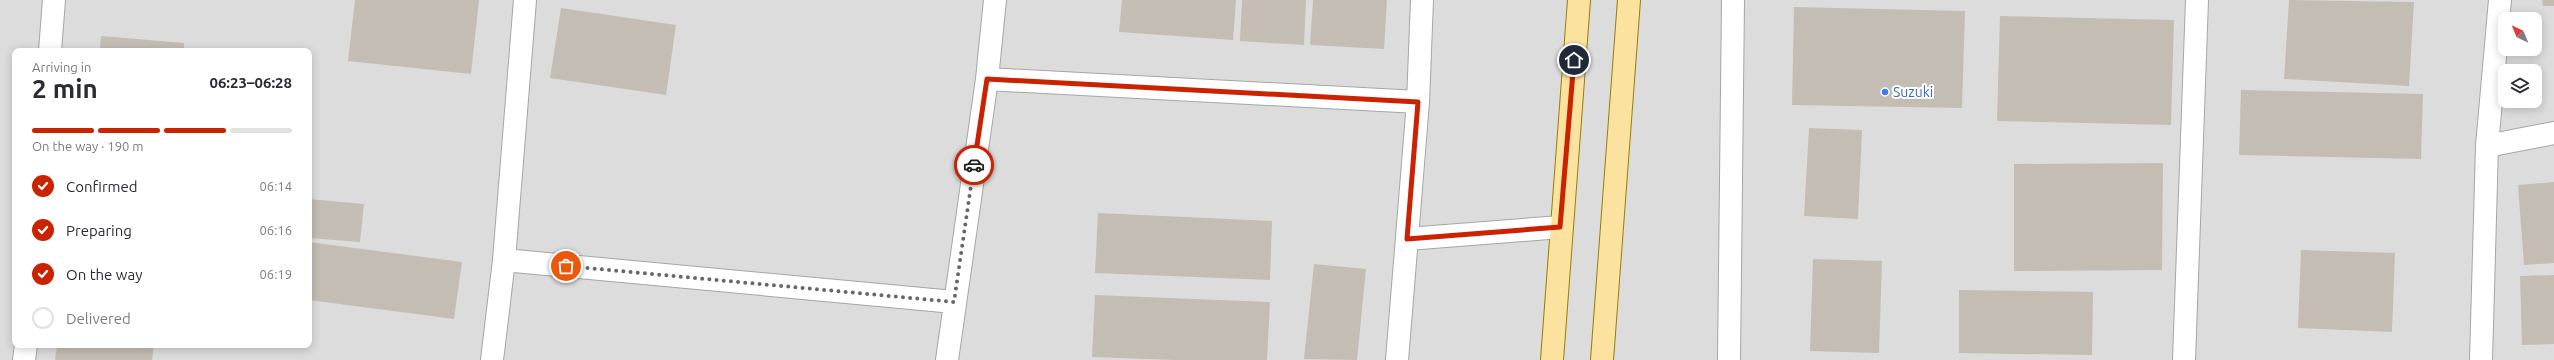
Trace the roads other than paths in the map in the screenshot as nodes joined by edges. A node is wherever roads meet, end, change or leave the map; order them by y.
1 (54, 0) edge
2 (525, 0) edge
3 (995, 0) edge
4 (1422, 0) edge
5 (1579, 0) edge
6 (1629, 0) edge
7 (1733, 0) edge
8 (2198, 0) edge
9 (2500, 0) edge
10 (50, 48) edge
11 (987, 79) junction
12 (1418, 102) junction
13 (2554, 133) edge
14 (2487, 146) junction
15 (1560, 227) junction
16 (1407, 239) junction
17 (504, 260) junction
18 (954, 302) junction
19 (26, 348) edge
20 (24, 360) edge
21 (492, 360) edge
22 (947, 360) edge
23 (1397, 360) edge
24 (1552, 360) edge
25 (1602, 360) edge
26 (1729, 360) edge
27 (2184, 360) edge
28 (2481, 360) edge

1 - 10 street
2 - 17 street
3 - 11 street
4 - 12 street
5 - 15 main road
6 - 25 main road
7 - 26 street
8 - 27 street
9 - 14 street
11 - 12 street
11 - 18 street
12 - 16 street
13 - 14 street
14 - 28 street
15 - 16 street
15 - 24 main road
16 - 23 street
17 - 18 street
17 - 21 street
18 - 22 street
19 - 20 street

